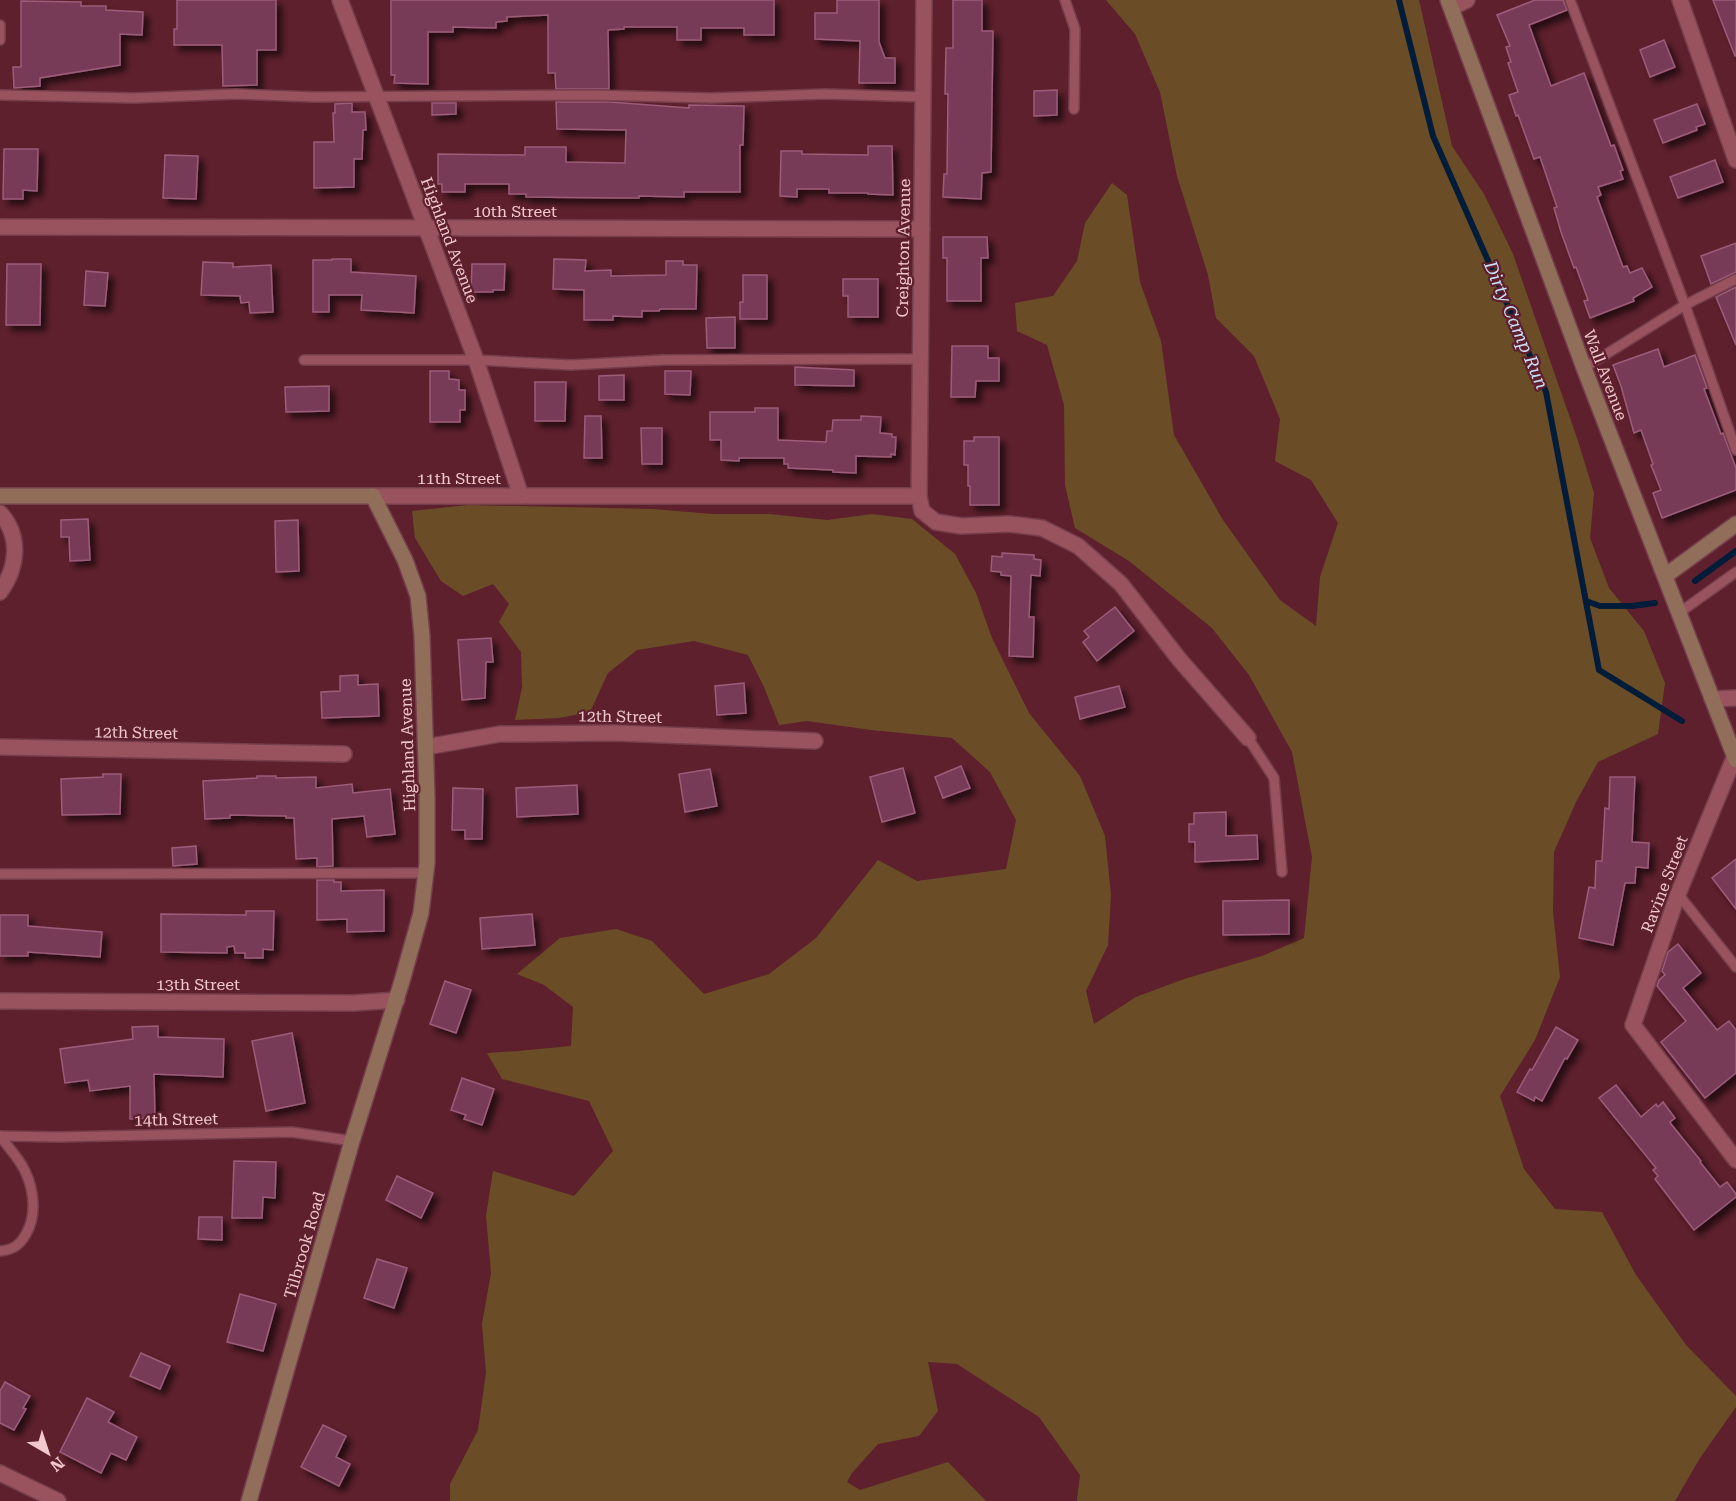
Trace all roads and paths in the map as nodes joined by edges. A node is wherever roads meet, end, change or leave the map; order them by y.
1 (340, 0) edge
2 (924, 0) edge
3 (1065, 0) edge
4 (1467, 0) edge
5 (1570, 0) edge
6 (1680, 0) edge
7 (1450, 4) edge
8 (0, 25) edge
9 (0, 40) edge
10 (0, 95) edge
11 (376, 96) junction
12 (923, 97) junction
13 (1074, 109) dead end
14 (1736, 160) edge
15 (0, 228) edge
16 (427, 228) junction
17 (921, 229) junction
18 (1736, 279) edge
19 (1685, 305) junction
20 (304, 360) dead end
21 (476, 360) junction
22 (920, 360) junction
23 (1584, 368) junction
24 (1736, 450) edge
25 (0, 496) edge
26 (373, 496) junction
27 (521, 496) junction
28 (919, 496) junction
29 (0, 513) edge
30 (1736, 524) edge
31 (1736, 572) edge
32 (1665, 576) junction
33 (0, 592) edge
34 (1679, 613) junction
35 (1736, 698) edge
36 (1712, 699) junction
37 (1248, 738) joint
38 (815, 741) dead end
39 (0, 747) edge
40 (426, 747) junction
41 (344, 754) dead end
42 (1735, 759) edge
43 (1282, 872) dead end
44 (0, 873) edge
45 (426, 873) junction
46 (1678, 894) junction
47 (1736, 967) edge
48 (397, 999) junction
49 (0, 1001) edge
50 (0, 1136) edge
51 (352, 1141) junction
52 (1736, 1160) edge
53 (0, 1251) edge
54 (0, 1473) edge
55 (252, 1500) edge
56 (58, 1501) edge

1 - 11 street, Highland Avenue
2 - 12 street, Creighton Avenue
3 - 13 lane
4 - 7 street
5 - 19 lane
6 - 14 street
7 - 23 street, Wall Avenue
8 - 9 lane
10 - 11 lane
11 - 12 lane
11 - 16 street, Highland Avenue
12 - 17 street, Creighton Avenue
15 - 16 street, 10th Street
16 - 17 street, 10th Street
16 - 21 street, Highland Avenue
17 - 22 street, Creighton Avenue
18 - 19 lane
19 - 23 lane
19 - 24 lane
20 - 21 lane
21 - 22 lane
21 - 27 street, Highland Avenue
22 - 28 street, Creighton Avenue
23 - 32 street, Wall Avenue
25 - 26 street, 11th Street
26 - 27 street, 11th Street
26 - 40 street, Highland Avenue
27 - 28 street, 11th Street
28 - 37 street
29 - 33 street
30 - 32 street
31 - 34 lane
32 - 34 street, Wall Avenue
34 - 36 street, Wall Avenue
35 - 36 street
36 - 42 street, Wall Avenue
37 - 43 lane
38 - 40 street, 12th Street
39 - 41 street, 12th Street
40 - 45 street, Highland Avenue
42 - 46 street, Ravine Street
44 - 45 lane
45 - 48 street, Highland Avenue
46 - 47 lane
46 - 52 street, Ravine Street
48 - 49 street, 13th Street
48 - 51 street, Tilbrook Road
50 - 51 lane, 14th Street
50 - 53 lane
51 - 55 street, Tilbrook Road
54 - 56 street

